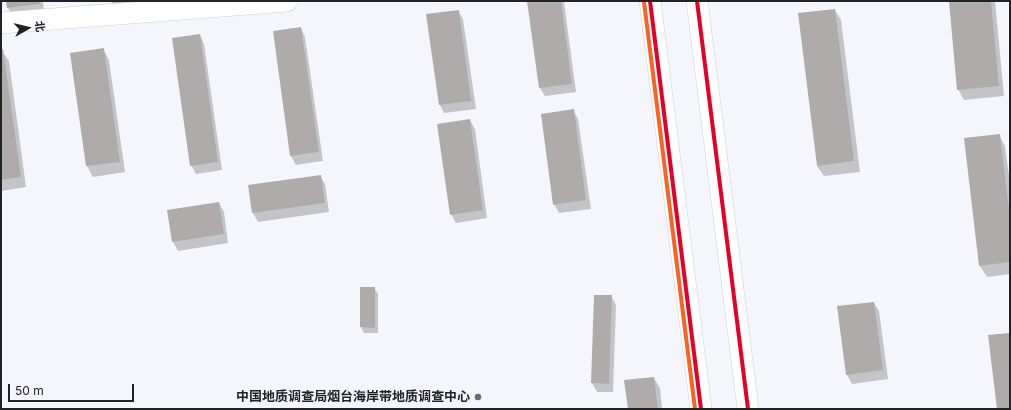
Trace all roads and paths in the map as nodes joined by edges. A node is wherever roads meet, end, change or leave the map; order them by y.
1 (287, 1) edge
2 (650, 1) edge
3 (697, 1) edge
4 (1, 23) edge
5 (701, 409) edge
6 (748, 409) edge

1 - 4 street
2 - 5 street
3 - 6 street

